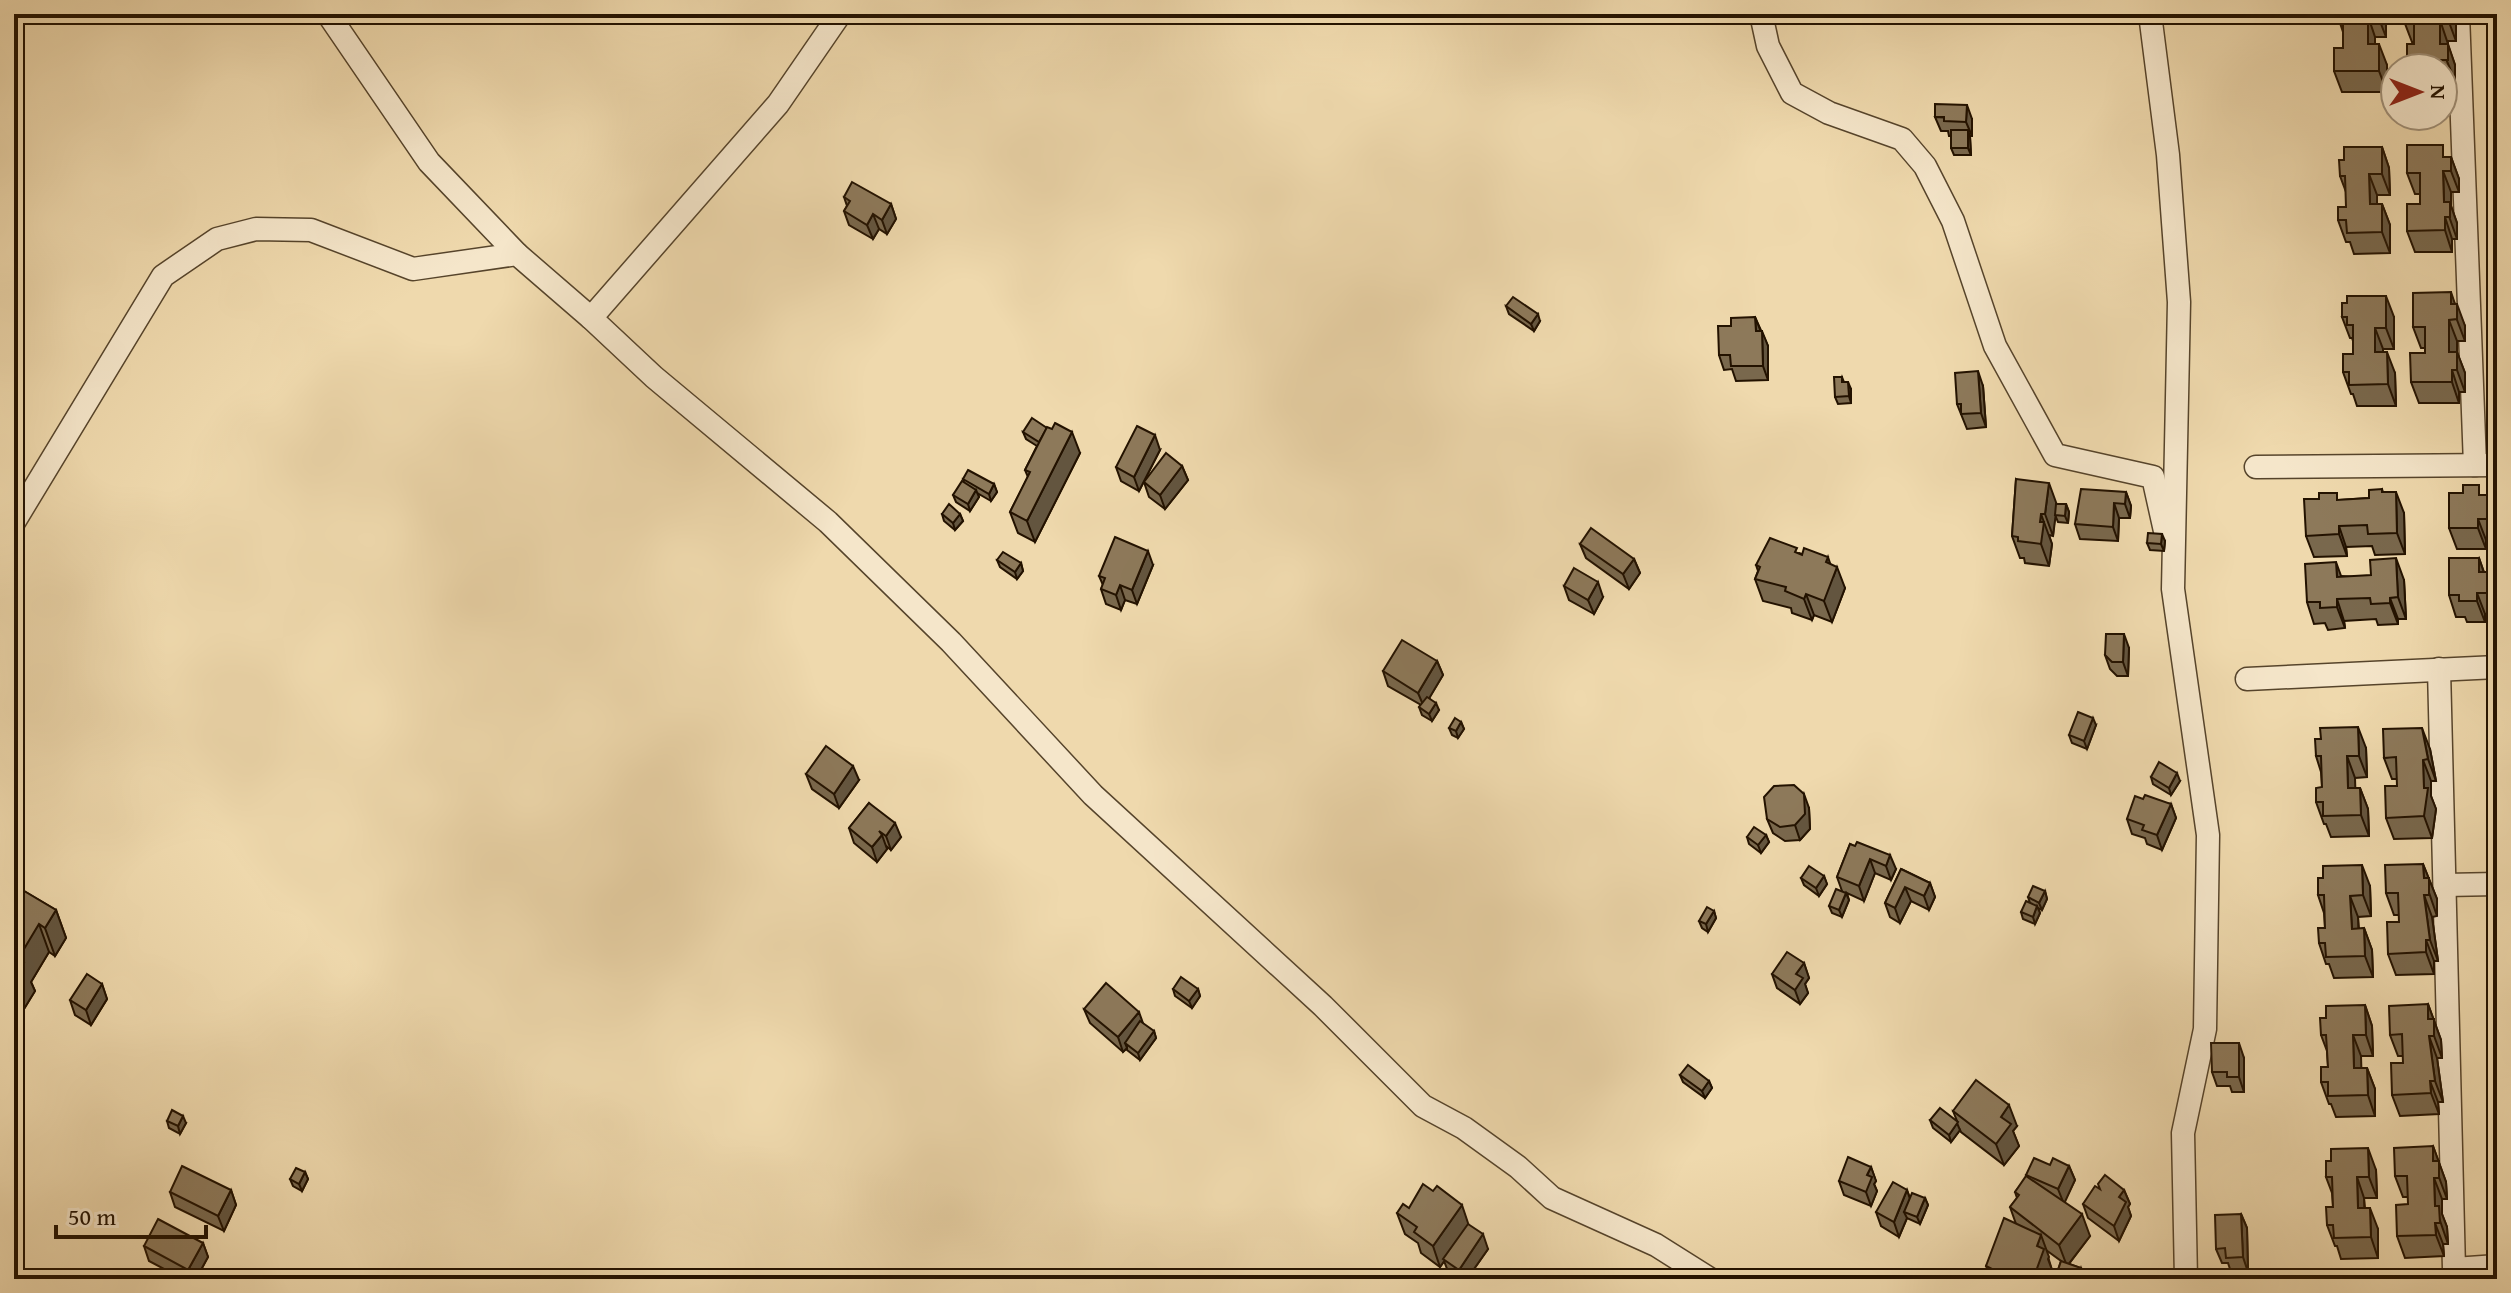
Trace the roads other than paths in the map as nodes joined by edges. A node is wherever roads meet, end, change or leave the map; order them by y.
1 (328, 14) edge
2 (840, 14) edge
3 (1761, 14) edge
4 (2150, 14) edge
5 (2458, 14) edge
6 (517, 254) junction
7 (591, 318) junction
8 (2486, 465) edge
9 (2256, 467) dead end
10 (14, 522) edge
11 (2173, 589) junction
12 (2497, 667) edge
13 (2439, 669) junction
14 (2247, 679) dead end
15 (2497, 884) edge
16 (2445, 885) junction
17 (2497, 1266) edge
18 (1710, 1279) edge
19 (2186, 1279) edge

1 - 6 street
2 - 7 street
3 - 11 street
4 - 11 street
5 - 8 street
6 - 7 street
6 - 10 street
7 - 18 street
8 - 9 street
11 - 19 street
12 - 13 street
13 - 14 street
13 - 16 street
15 - 16 street
16 - 17 street

